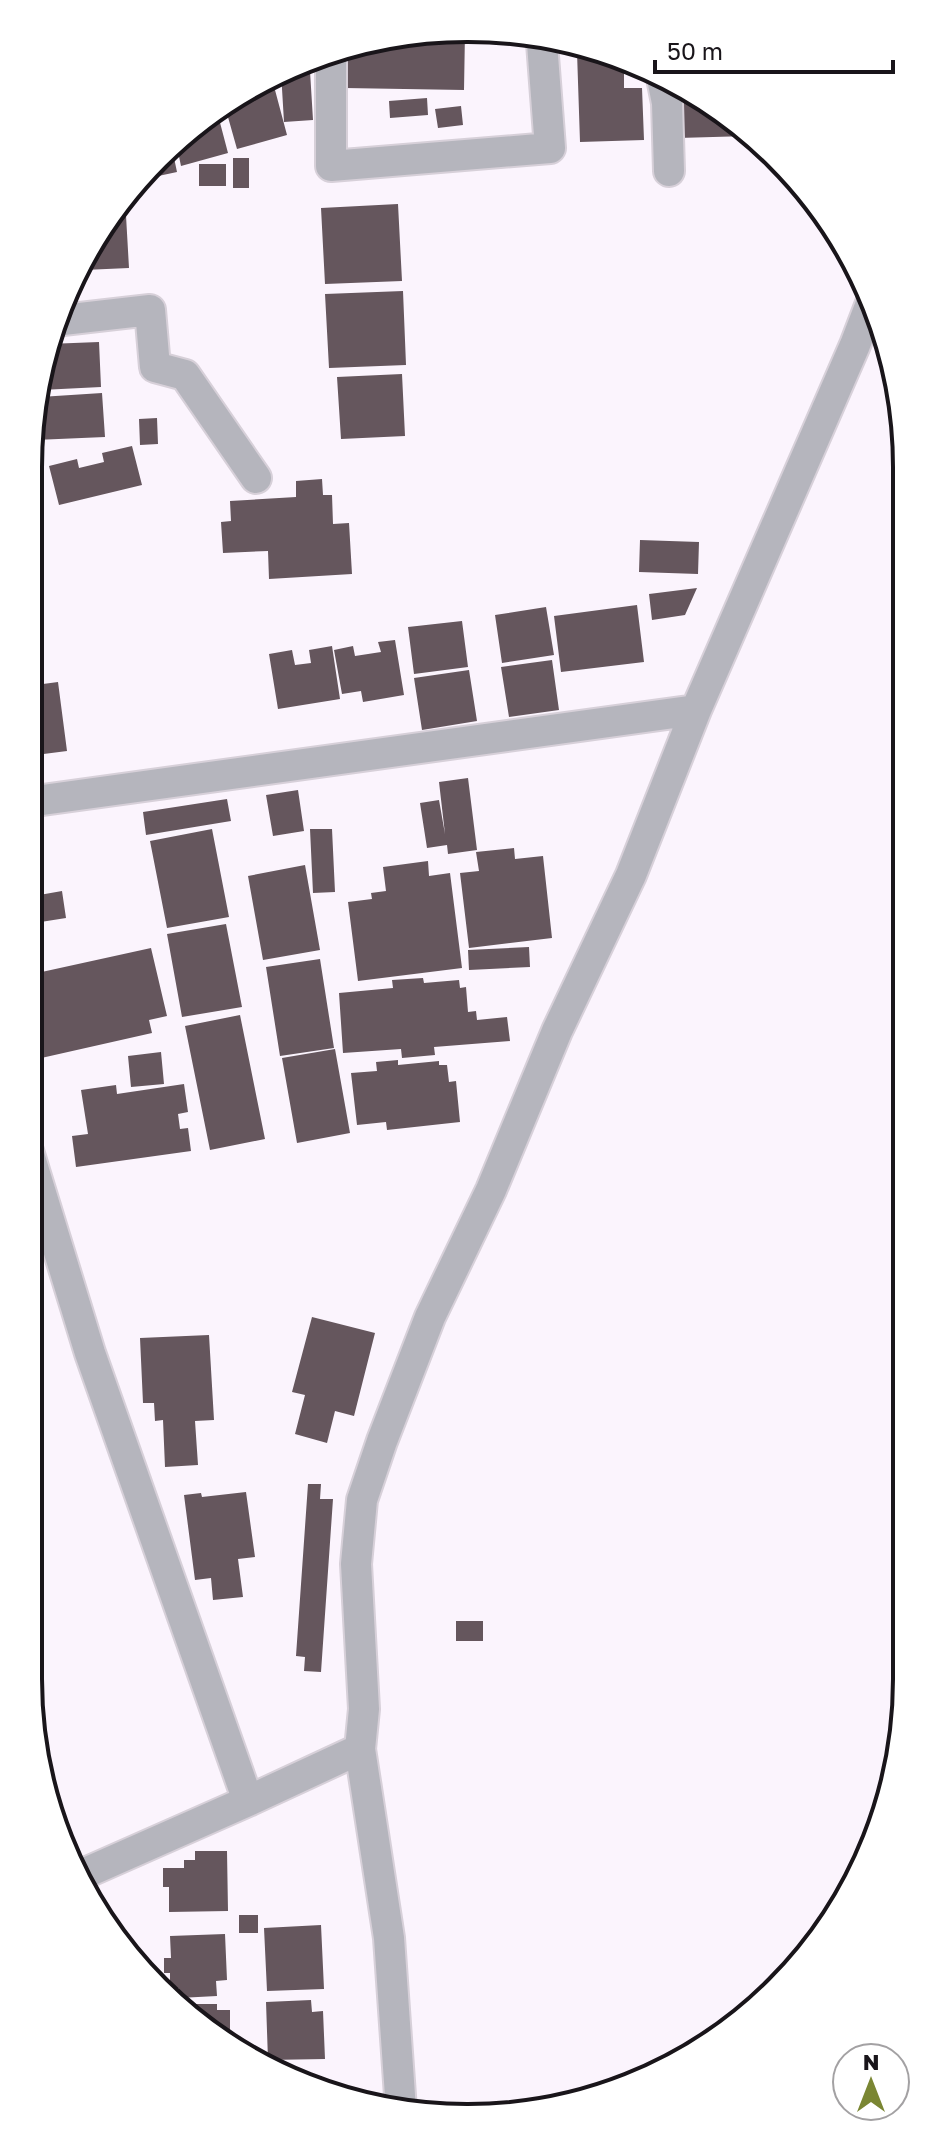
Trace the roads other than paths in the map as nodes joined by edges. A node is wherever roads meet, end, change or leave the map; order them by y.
1 (542, 49) edge
2 (331, 65) edge
3 (665, 91) edge
4 (669, 171) dead end
5 (865, 318) edge
6 (69, 319) edge
7 (256, 478) dead end
8 (696, 710) junction
9 (42, 800) edge
10 (42, 1197) edge
11 (360, 1749) junction
12 (248, 1801) junction
13 (88, 1872) edge
14 (400, 2098) edge

1 - 2 street
3 - 4 street
5 - 8 street
6 - 7 street
8 - 9 street
8 - 11 street
10 - 12 street
11 - 12 street
11 - 14 street
12 - 13 street

